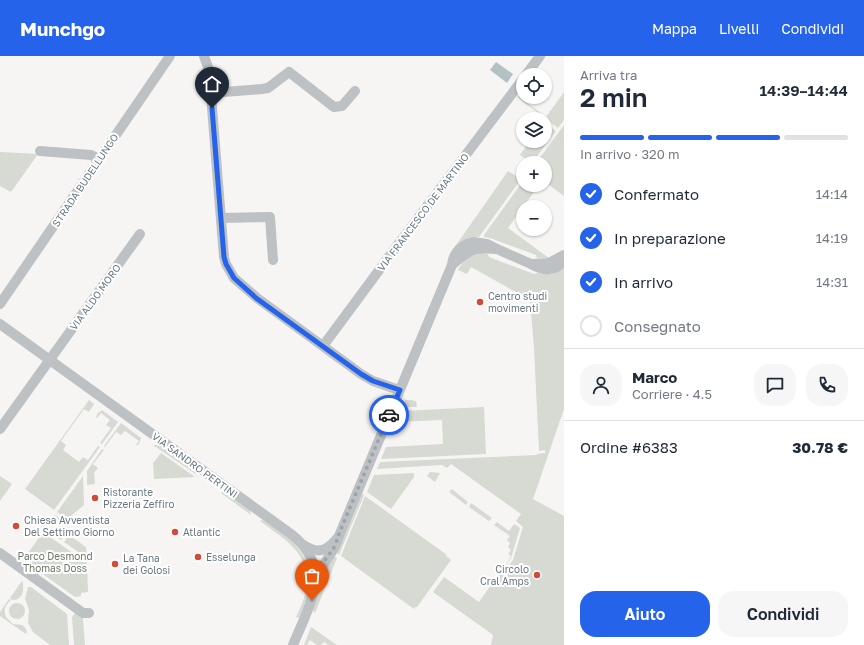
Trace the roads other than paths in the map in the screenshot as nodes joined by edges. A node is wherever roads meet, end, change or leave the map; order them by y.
1 (170, 56) edge
2 (204, 56) edge
3 (210, 56) edge
4 (540, 56) edge
5 (531, 68) edge
6 (209, 70) junction
7 (516, 88) edge
8 (355, 91) dead end
9 (211, 93) junction
10 (334, 107) junction
11 (344, 114) dead end
12 (40, 151) dead end
13 (99, 159) junction
14 (221, 218) junction
15 (140, 234) dead end
16 (564, 255) edge
17 (273, 260) dead end
18 (564, 262) edge
19 (531, 264) junction
20 (0, 304) edge
21 (0, 324) edge
22 (323, 346) junction
23 (49, 360) junction
24 (400, 390) junction
25 (0, 428) edge
26 (338, 536) junction
27 (300, 542) junction
28 (320, 550) junction
29 (0, 553) edge
30 (312, 561) junction
31 (324, 561) junction
32 (315, 586) junction
33 (89, 613) dead end
34 (293, 645) edge

1 - 13 street, STRADA BUDELLUNGO
2 - 6 street
3 - 6 street
4 - 5 street
6 - 9 street
7 - 22 street, VIA FRANCESCO DE MARTINO
8 - 10 street
9 - 10 street
9 - 14 street
10 - 11 street
12 - 13 street
13 - 20 street, STRADA BUDELLUNGO
14 - 17 street
14 - 22 street
15 - 23 street, VIA ALDO MORO
16 - 19 street
18 - 19 street
19 - 24 street
21 - 23 street, VIA SANDRO PERTINI
22 - 24 street
23 - 25 street, VIA ALDO MORO
23 - 27 street, VIA SANDRO PERTINI
24 - 26 street
26 - 28 street
26 - 31 street
27 - 28 street
27 - 30 street, VIA SANDRO PERTINI
28 - 30 street
29 - 33 street
30 - 31 street
30 - 32 street, VIA SANDRO PERTINI
31 - 32 street
32 - 34 street, VIA SANDRO PERTINI

